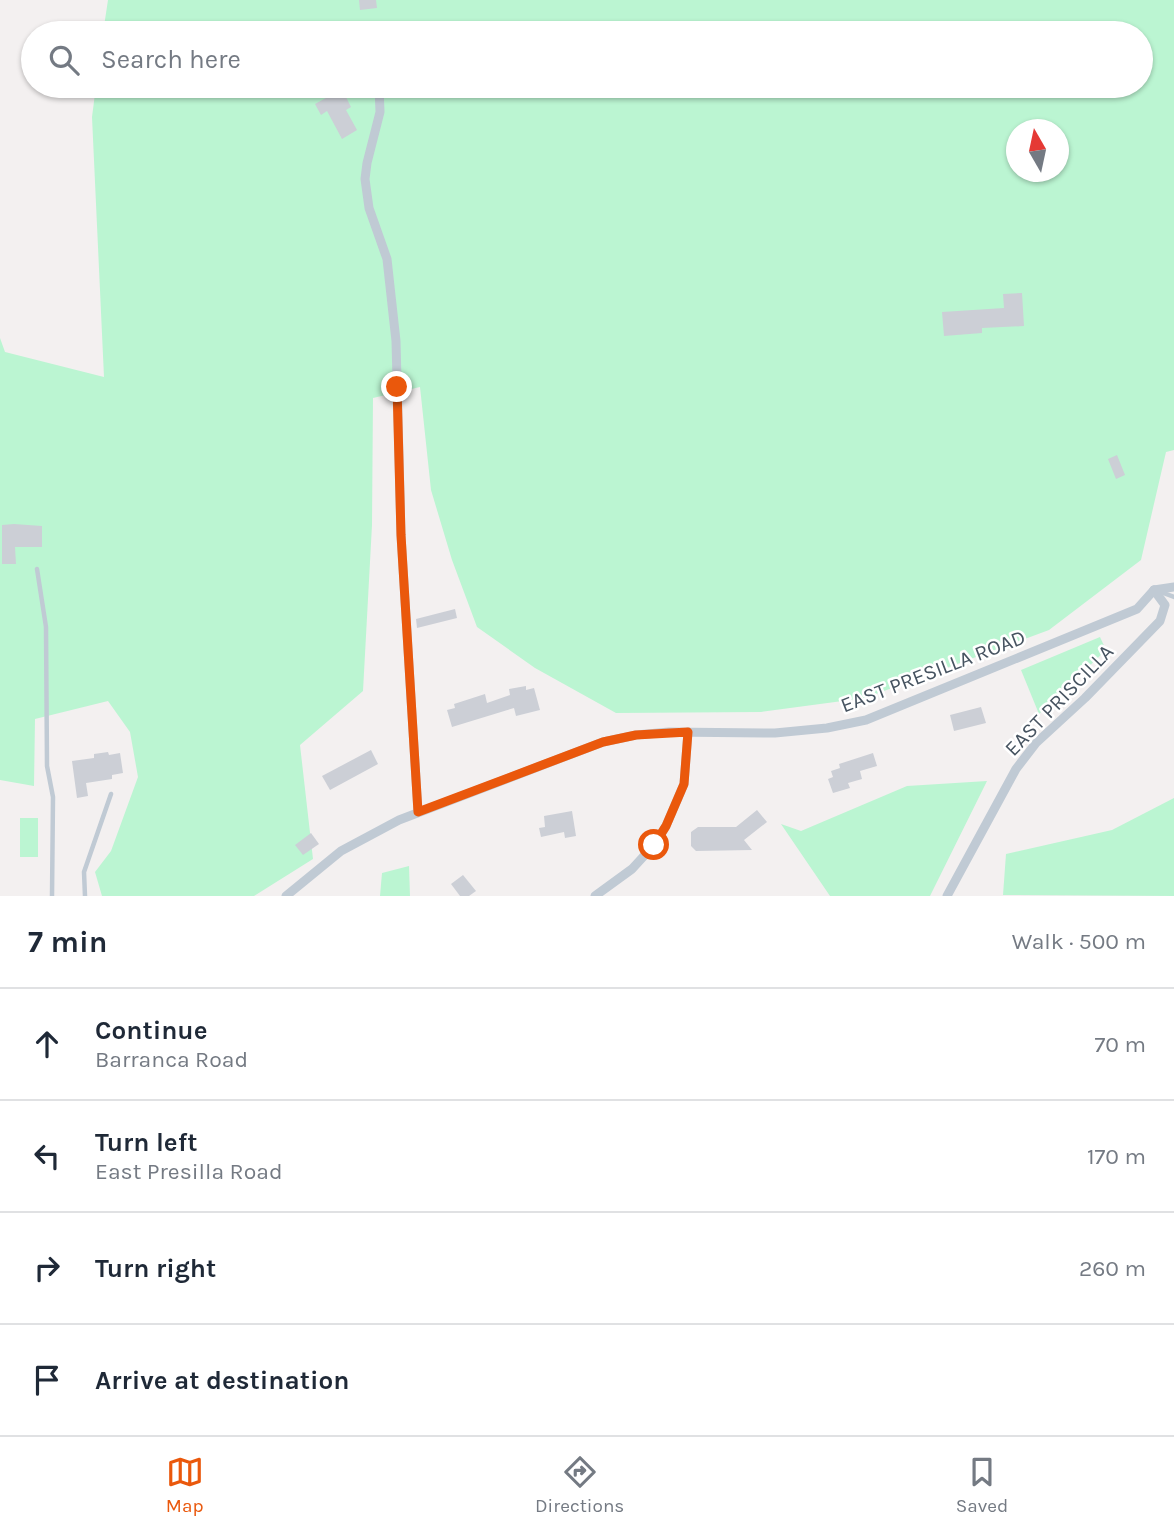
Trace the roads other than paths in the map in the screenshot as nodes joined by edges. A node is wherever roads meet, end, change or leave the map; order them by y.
1 (379, 98) edge
2 (37, 569) dead end
3 (1174, 587) edge
4 (1154, 590) junction
5 (1174, 597) edge
6 (688, 732) junction
7 (111, 794) dead end
8 (418, 812) junction
9 (52, 896) edge
10 (85, 896) edge
11 (286, 896) edge
12 (595, 896) edge
13 (947, 896) edge

1 - 8 street
2 - 9 lane
3 - 4 street
4 - 5 lane
4 - 6 street, EAST PRESILLA ROAD
4 - 13 street, EAST PRISCILLA
6 - 8 street, EAST PRESILLA ROAD
6 - 12 street
7 - 10 lane
8 - 11 street, EAST PRESILLA ROAD

